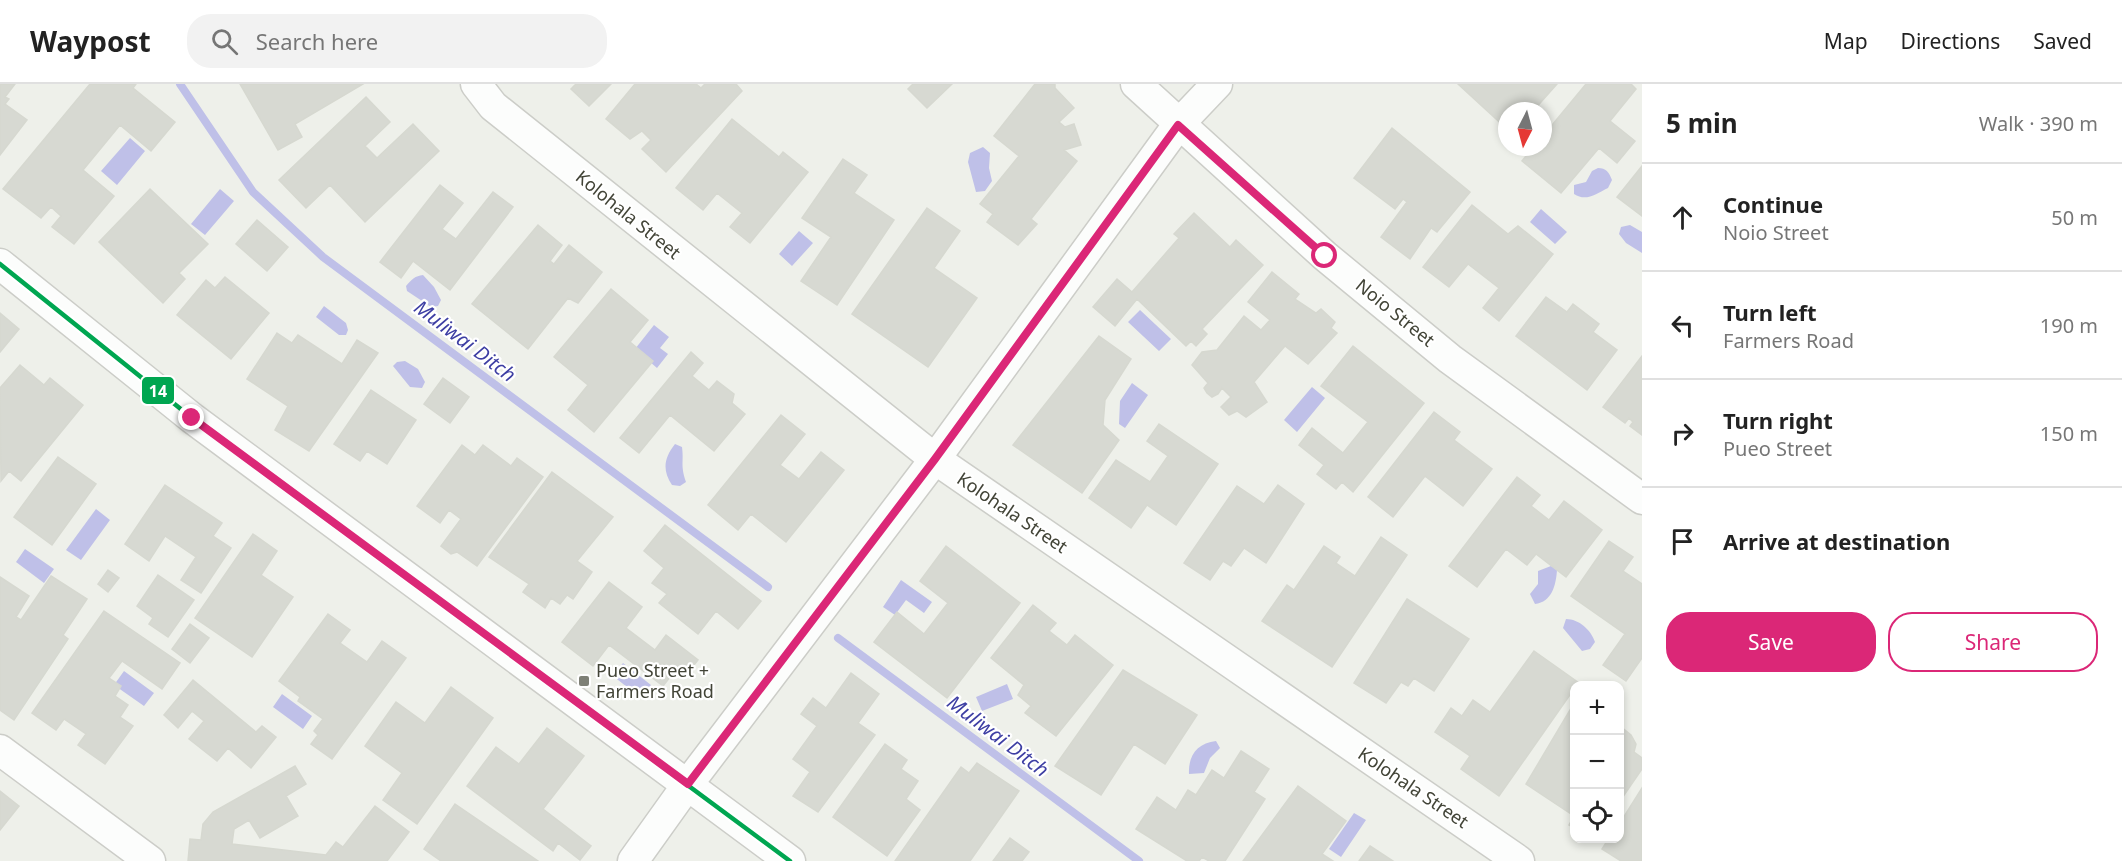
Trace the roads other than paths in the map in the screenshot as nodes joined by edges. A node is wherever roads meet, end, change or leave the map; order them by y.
1 (477, 84) edge
2 (1136, 84) edge
3 (1217, 84) edge
4 (1178, 125) junction
5 (0, 264) edge
6 (935, 459) junction
7 (1642, 500) edge
8 (0, 750) edge
9 (688, 784) junction
10 (150, 861) edge
11 (633, 861) edge
12 (790, 861) edge
13 (1519, 861) edge

1 - 6 street, Kolohala Street
2 - 4 street, Noio Street
3 - 4 street
4 - 6 street
4 - 7 street, Noio Street
5 - 9 street
6 - 9 street
6 - 13 street, Kolohala Street
8 - 10 street
9 - 11 street
9 - 12 street

